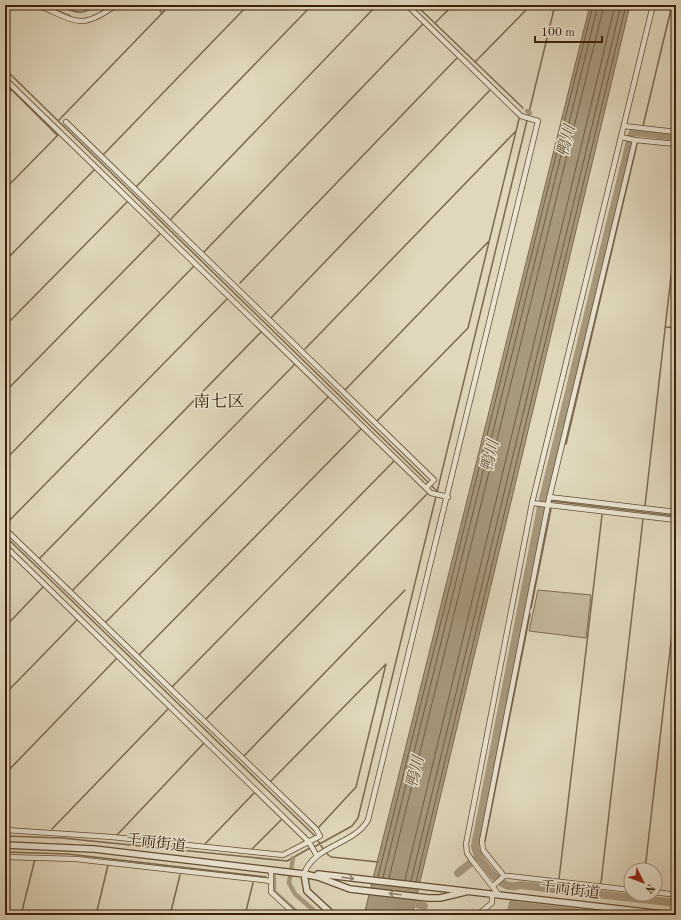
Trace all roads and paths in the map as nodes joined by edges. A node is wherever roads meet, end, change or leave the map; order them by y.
1 (9, 5) edge
2 (38, 5) edge
3 (116, 5) edge
4 (407, 5) edge
5 (653, 5) edge
6 (5, 9) edge
7 (5, 79) edge
8 (66, 122) dead end
9 (624, 126) junction
10 (676, 132) edge
11 (621, 137) junction
12 (632, 140) junction
13 (676, 144) edge
14 (429, 486) junction
15 (446, 497) junction
16 (546, 502) junction
17 (532, 503) junction
18 (676, 512) edge
19 (676, 520) edge
20 (5, 529) edge
21 (5, 546) edge
22 (5, 830) edge
23 (309, 843) junction
24 (5, 845) edge
25 (316, 854) junction
26 (5, 857) edge
27 (271, 870) junction
28 (304, 874) junction
29 (503, 877) junction
30 (271, 882) junction
31 (495, 884) junction
32 (623, 889) edge
33 (465, 892) junction
34 (663, 893) edge
35 (492, 894) junction
36 (499, 895) junction
37 (676, 895) edge
38 (296, 915) edge
39 (332, 915) edge
40 (477, 915) edge
41 (672, 915) edge

1 - 6 street
2 - 3 street
4 - 15 street
5 - 9 street
7 - 14 street
8 - 14 street
9 - 10 street
9 - 11 street
11 - 12 street
11 - 17 street
12 - 13 street
12 - 16 street
14 - 15 street
15 - 25 street
16 - 17 street
16 - 18 street
16 - 19 street
16 - 29 street
17 - 31 street
20 - 23 street
21 - 23 street
22 - 23 street
23 - 25 street
24 - 27 street, 千両街道
25 - 28 street
26 - 30 street
27 - 28 street, 千両街道
27 - 30 street
28 -> 33 street, 千両街道
33 -> 28 street, 千両街道
28 - 39 street
29 - 31 street
29 - 32 street
30 - 38 street
31 - 36 street
33 - 35 street, 千両街道
34 - 37 street
35 - 36 street, 千両街道
35 - 40 street
36 - 41 street, 千両街道

